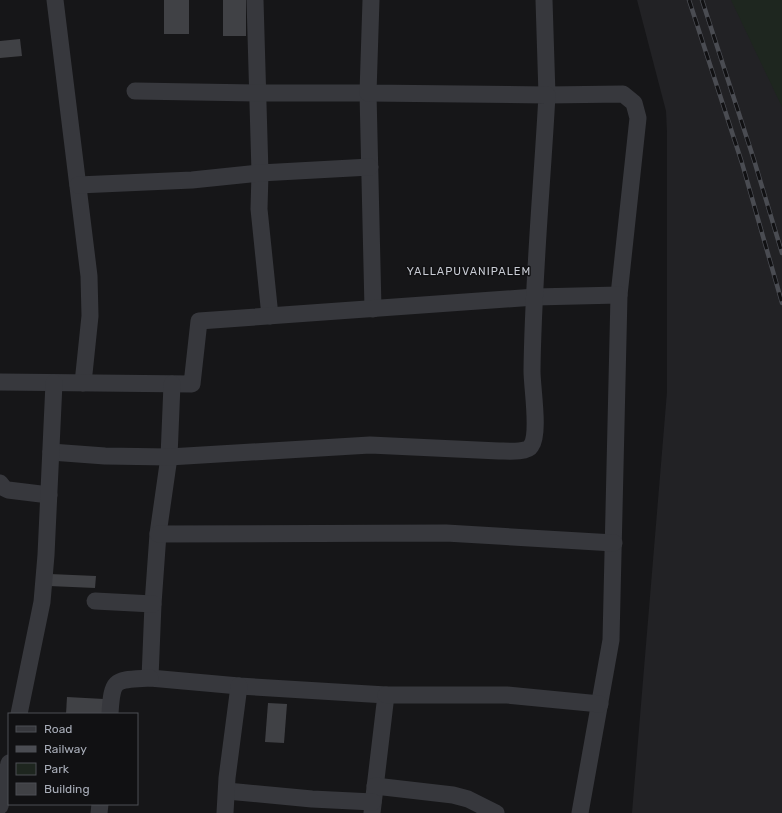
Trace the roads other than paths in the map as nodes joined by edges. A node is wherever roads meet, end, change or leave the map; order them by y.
1 (55, 0) edge
2 (255, 0) edge
3 (371, 0) edge
4 (544, 0) edge
5 (135, 91) dead end
6 (258, 93) junction
7 (368, 93) junction
8 (547, 95) junction
9 (370, 167) junction
10 (260, 173) junction
11 (78, 185) junction
12 (619, 295) junction
13 (535, 297) junction
14 (374, 309) junction
15 (270, 316) junction
16 (0, 382) edge
17 (54, 383) junction
18 (83, 383) junction
19 (172, 384) junction
20 (50, 452) junction
21 (169, 457) junction
22 (0, 484) edge
23 (49, 495) junction
24 (158, 534) junction
25 (614, 543) junction
26 (96, 601) dead end
27 (153, 604) junction
28 (150, 678) junction
29 (239, 686) junction
30 (386, 695) junction
31 (600, 704) junction
32 (19, 713) edge
33 (110, 713) edge
34 (8, 768) edge
35 (227, 791) junction
36 (373, 800) edge
37 (0, 806) edge
38 (225, 813) edge
39 (496, 813) edge
40 (580, 813) edge

1 - 11 street
2 - 6 street
3 - 7 street
4 - 8 street
5 - 6 street
6 - 7 street
6 - 10 street
7 - 8 street
7 - 9 street
8 - 12 street
8 - 13 street
9 - 10 street
9 - 14 street
10 - 11 street
10 - 15 street
11 - 18 street
12 - 13 street
12 - 25 street
13 - 14 street
13 - 21 street
14 - 15 street
15 - 19 street
16 - 17 street
17 - 18 street
17 - 20 street
18 - 19 street
19 - 21 street
20 - 21 street
20 - 23 street
21 - 24 street
22 - 23 street
23 - 32 street
24 - 25 street
24 - 27 street
25 - 31 street
26 - 27 street
27 - 28 street
28 - 29 street
28 - 33 street
29 - 30 street
29 - 35 street
30 - 31 street
30 - 36 street
31 - 40 street
34 - 37 street
35 - 36 street
35 - 38 street
36 - 39 street

